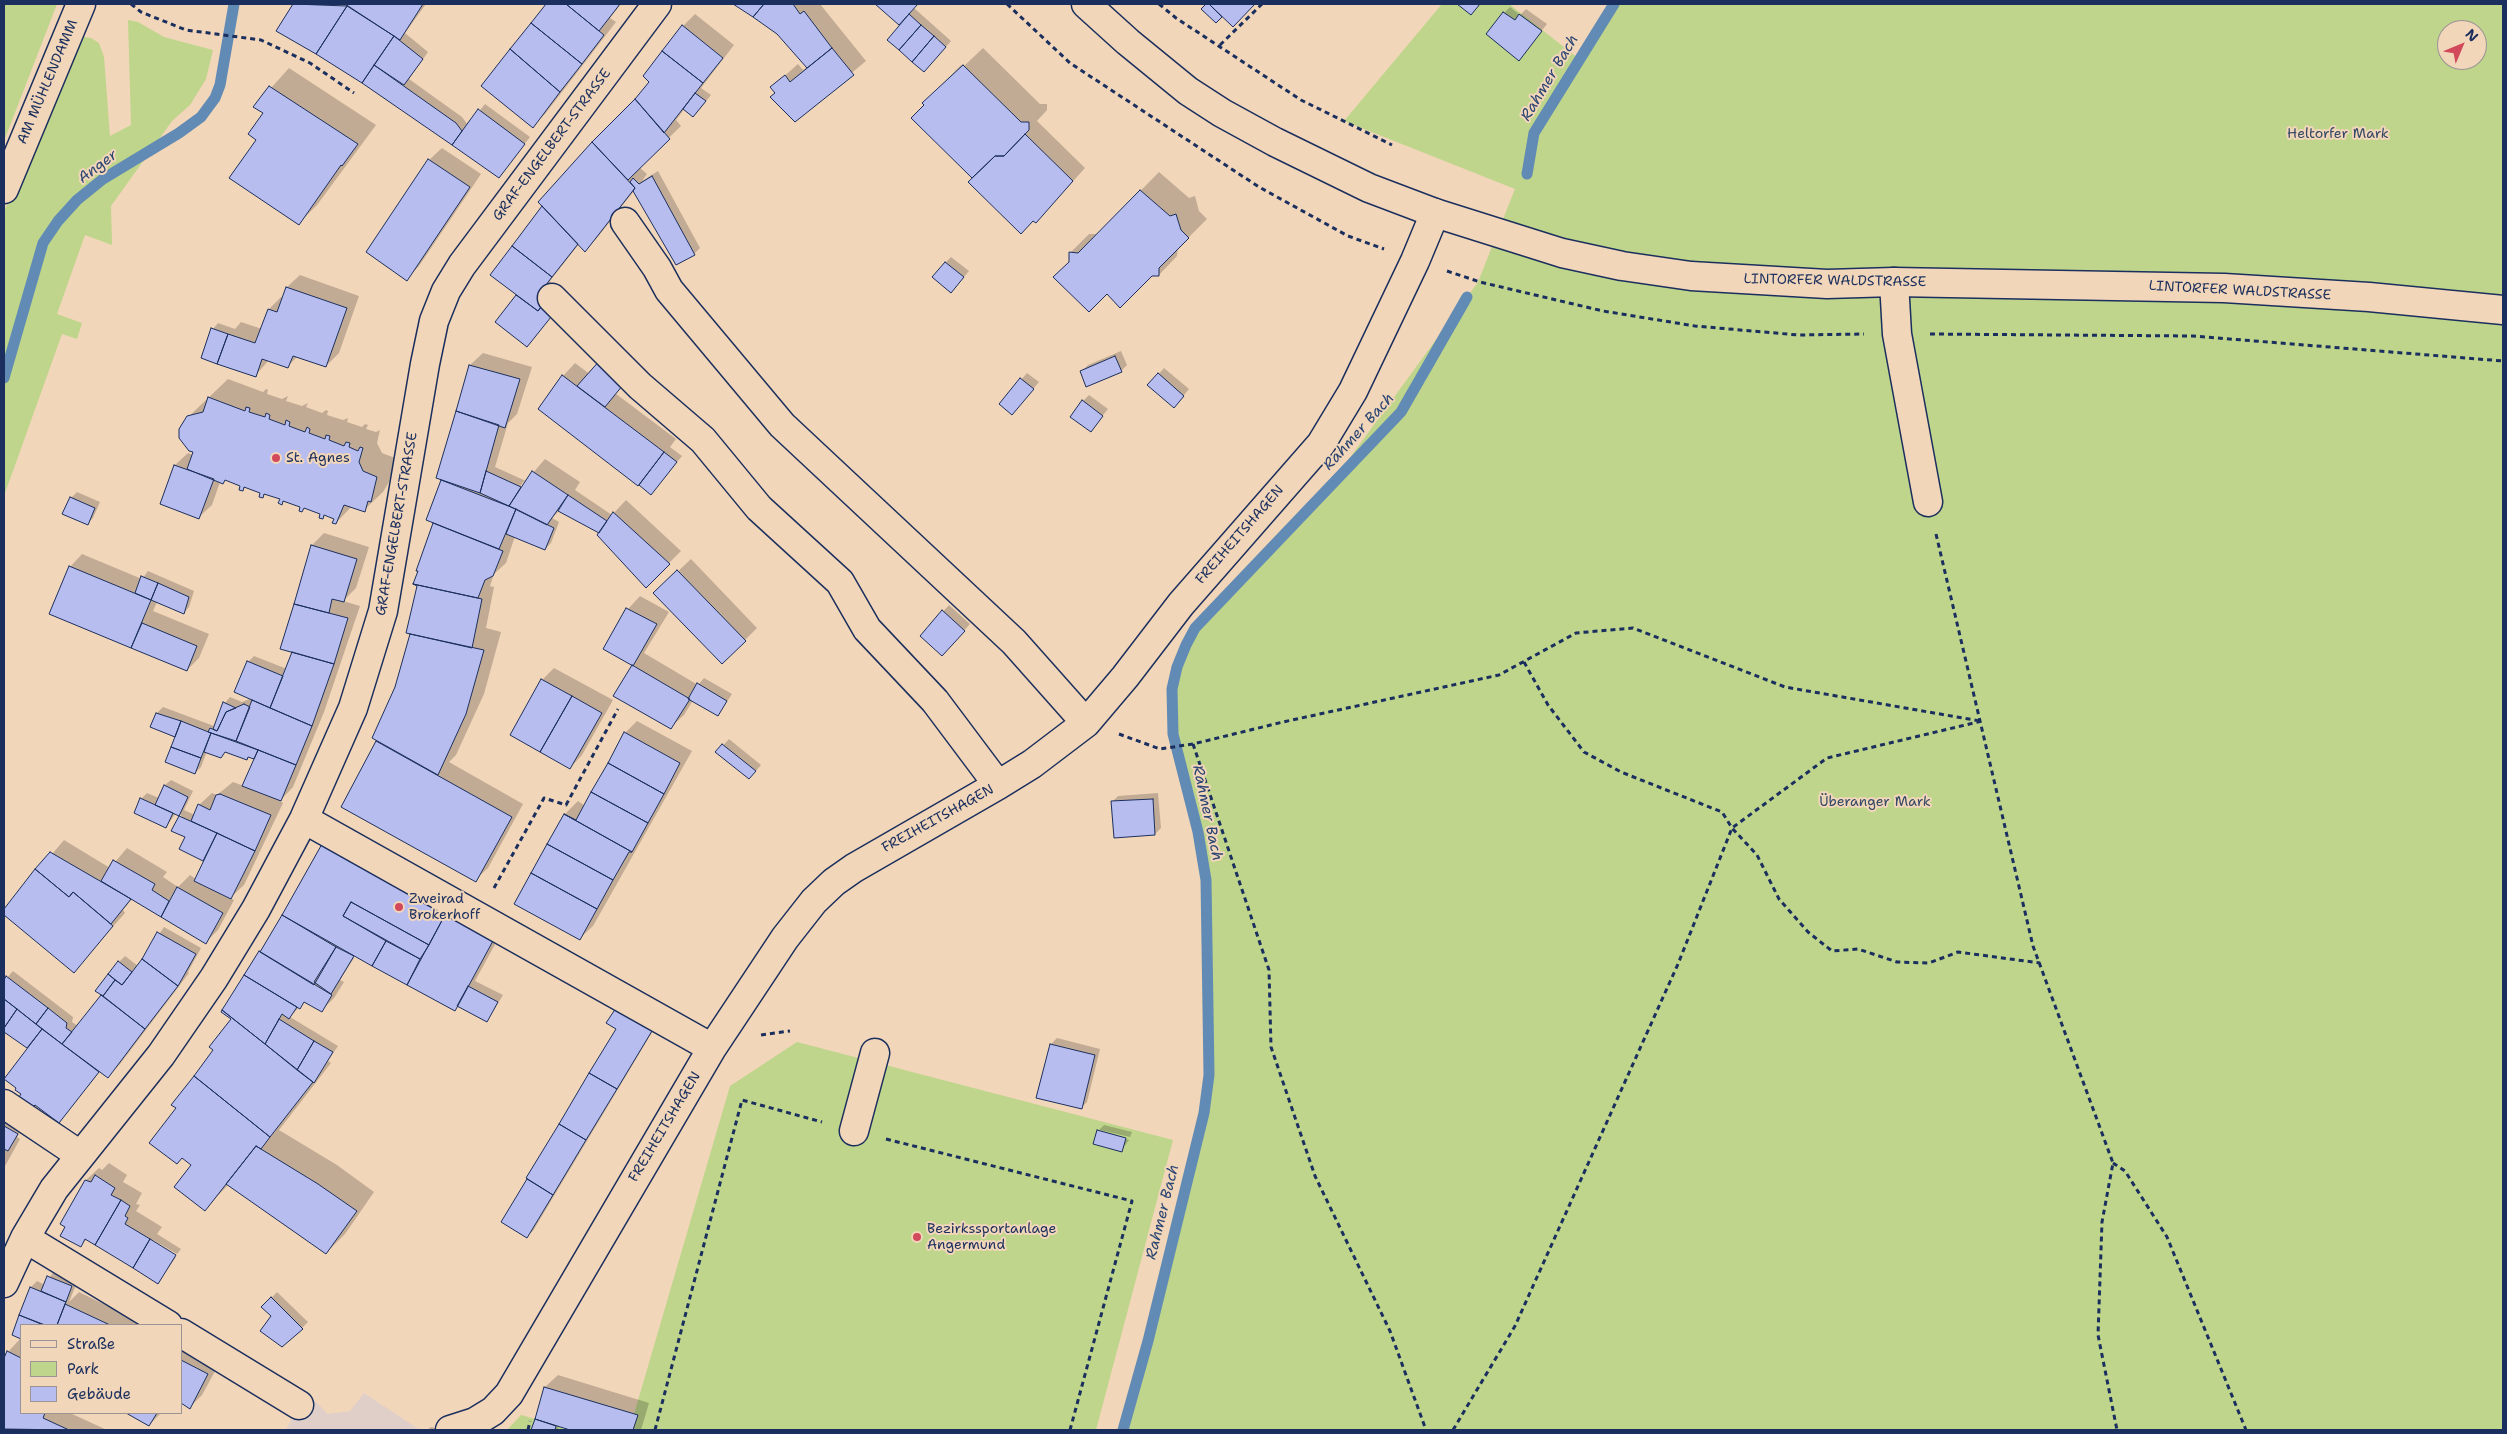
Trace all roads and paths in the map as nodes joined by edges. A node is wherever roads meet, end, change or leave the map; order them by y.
1 (81, 4) edge
2 (131, 4) edge
3 (657, 4) edge
4 (1086, 4) edge
5 (1159, 4) edge
6 (1262, 4) edge
7 (1220, 46) junction
8 (354, 93) dead end
9 (1392, 145) dead end
10 (4, 189) edge
11 (1435, 213) junction
12 (625, 222) dead end
13 (1894, 282) junction
14 (552, 298) dead end
15 (2503, 310) edge
16 (1928, 502) joint
17 (1524, 662) junction
18 (618, 708) dead end
19 (1982, 721) junction
20 (1086, 723) junction
21 (1193, 744) junction
22 (998, 785) junction
23 (304, 819) junction
24 (1732, 828) junction
25 (478, 917) junction
26 (2040, 963) junction
27 (712, 1048) junction
28 (875, 1054) dead end
29 (4, 1104) edge
30 (854, 1131) junction
31 (80, 1155) junction
32 (2113, 1164) junction
33 (25, 1238) junction
34 (4, 1283) edge
35 (166, 1324) edge
36 (182, 1334) edge
37 (299, 1405) dead end
38 (468, 1428) edge
39 (655, 1430) edge
40 (1070, 1430) edge
41 (1426, 1430) edge
42 (1453, 1430) edge
43 (2118, 1430) edge
44 (2246, 1430) edge

1 - 10 street, AM MÜHLENDAMM
2 - 8 path
3 - 23 street, GRAF-ENGELBERT-STRASSE
4 - 11 street, LINTORFER WALDSTRASSE
5 - 7 path
6 - 7 path
7 - 9 path
11 - 13 street, LINTORFER WALDSTRASSE
11 - 20 street, FREIHEITSHAGEN
12 - 20 street
13 - 15 street, LINTORFER WALDSTRASSE
13 - 16 street
14 - 22 street
16 - 19 path
17 - 19 path
17 - 21 path
17 - 24 path
18 - 25 path
19 - 24 path
19 - 26 path
20 - 21 path
20 - 22 street, FREIHEITSHAGEN
21 - 41 path
22 - 27 street, FREIHEITSHAGEN
23 - 25 street
23 - 31 street, GRAF-ENGELBERT-STRASSE
24 - 26 path
24 - 42 path
25 - 27 street
26 - 32 path
27 - 38 street, FREIHEITSHAGEN
28 - 30 street
29 - 31 street
30 - 39 path
30 - 40 path
31 - 33 street, GRAF-ENGELBERT-STRASSE
32 - 43 path
32 - 44 path
33 - 34 street, GRAF-ENGELBERT-STRASSE
33 - 35 street
36 - 37 street

